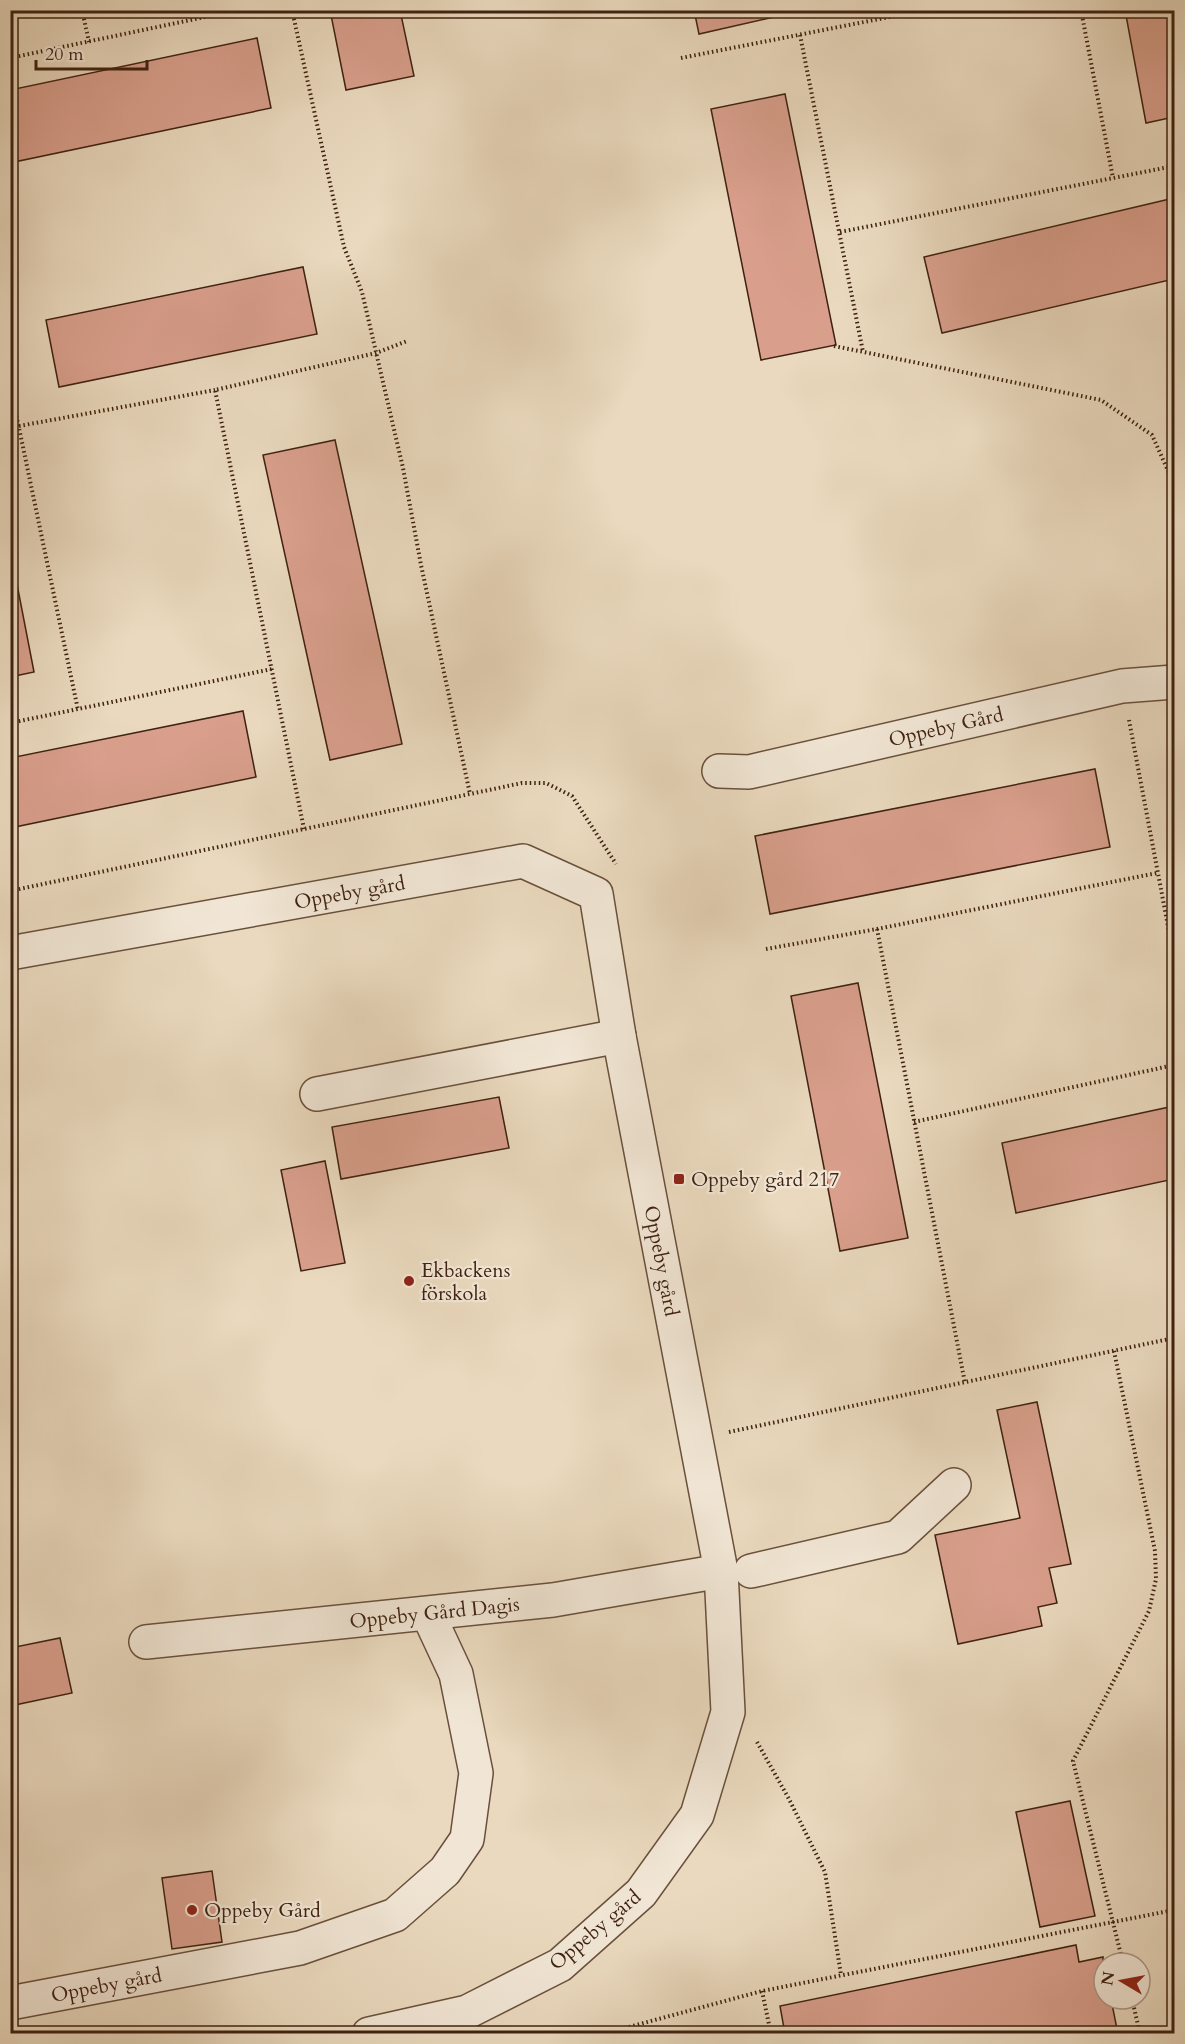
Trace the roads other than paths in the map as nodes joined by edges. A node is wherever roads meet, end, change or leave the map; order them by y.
1 (1174, 682) edge
2 (719, 771) dead end
3 (10, 953) edge
4 (619, 1035) junction
5 (317, 1094) dead end
6 (954, 1485) dead end
7 (736, 1571) junction
8 (428, 1614) junction
9 (146, 1642) dead end
10 (10, 2003) edge
11 (470, 2023) edge
12 (369, 2034) edge

1 - 2 street, Oppeby Gård
3 - 4 street, Oppeby gård
4 - 5 street
4 - 7 street, Oppeby gård
6 - 7 street, Oppeby Gård Dagis
7 - 8 street, Oppeby Gård Dagis
7 - 11 street, Oppeby gård
8 - 9 street, Oppeby Gård Dagis
8 - 10 street, Oppeby gård
11 - 12 street, Oppeby gård

